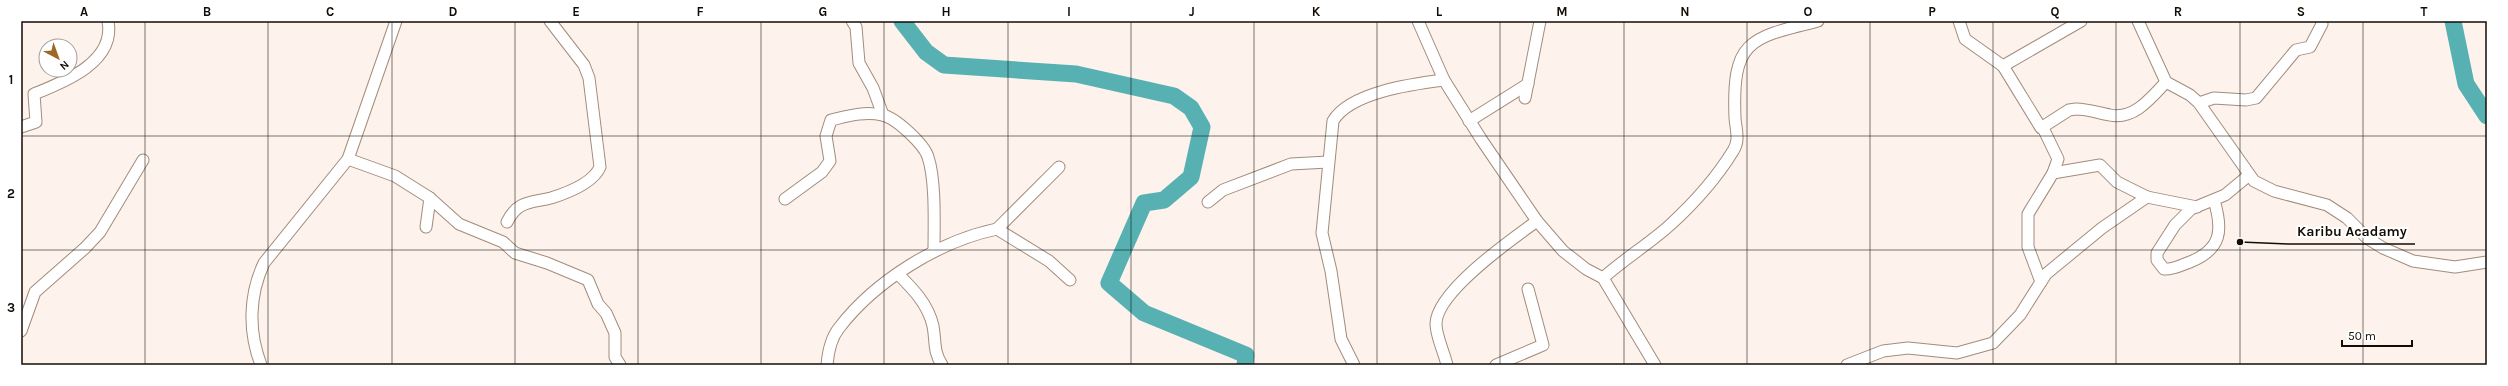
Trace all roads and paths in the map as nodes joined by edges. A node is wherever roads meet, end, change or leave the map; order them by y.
1 (108, 21) edge
2 (396, 21) edge
3 (550, 21) edge
4 (852, 21) edge
5 (1418, 21) edge
6 (1540, 21) edge
7 (1818, 21) edge
8 (1959, 21) edge
9 (2081, 21) edge
10 (2138, 21) edge
11 (2322, 24) dead end
12 (2003, 66) junction
13 (1444, 80) junction
14 (2166, 82) junction
15 (1528, 84) junction
16 (1525, 98) dead end
17 (2199, 103) junction
18 (884, 115) junction
19 (1469, 121) junction
20 (21, 127) edge
21 (2043, 128) junction
22 (144, 160) dead end
23 (348, 160) junction
24 (1328, 162) junction
25 (1059, 167) dead end
26 (2053, 173) junction
27 (2248, 176) junction
28 (2147, 197) junction
29 (430, 198) junction
30 (785, 199) dead end
31 (2214, 200) junction
32 (1208, 202) dead end
33 (2197, 207) junction
34 (1537, 221) junction
35 (507, 222) dead end
36 (426, 227) dead end
37 (996, 229) junction
38 (934, 251) junction
39 (2487, 262) edge
40 (898, 274) junction
41 (1603, 278) junction
42 (1070, 280) dead end
43 (2041, 282) junction
44 (1528, 288) dead end
45 (21, 331) edge
46 (261, 365) edge
47 (620, 365) edge
48 (827, 365) edge
49 (942, 365) edge
50 (1354, 365) edge
51 (1447, 365) edge
52 (1496, 365) edge
53 (1655, 365) edge
54 (1846, 365) edge

1 - 20 street
2 - 23 street
3 - 35 street
4 - 18 street
5 - 13 street
6 - 15 street
7 - 41 street
8 - 12 street
9 - 12 street
10 - 14 street
11 - 17 street
12 - 21 street
13 - 19 street
13 - 24 street
14 - 17 street
14 - 21 street
15 - 16 street
15 - 19 street
17 - 27 street
18 - 30 street
18 - 38 street
19 - 34 street
21 - 26 street
22 - 45 street
23 - 29 street
23 - 46 street
24 - 32 street
24 - 50 street
25 - 37 street
26 - 28 street
26 - 43 street
27 - 31 street
27 - 39 street
28 - 33 street
28 - 43 street
29 - 36 street
29 - 47 street
31 - 33 street
31 - 33 street
34 - 41 street
34 - 51 street
37 - 38 street
37 - 42 street
38 - 40 street
40 - 48 street
40 - 49 street
41 - 53 street
43 - 54 street
44 - 52 street

